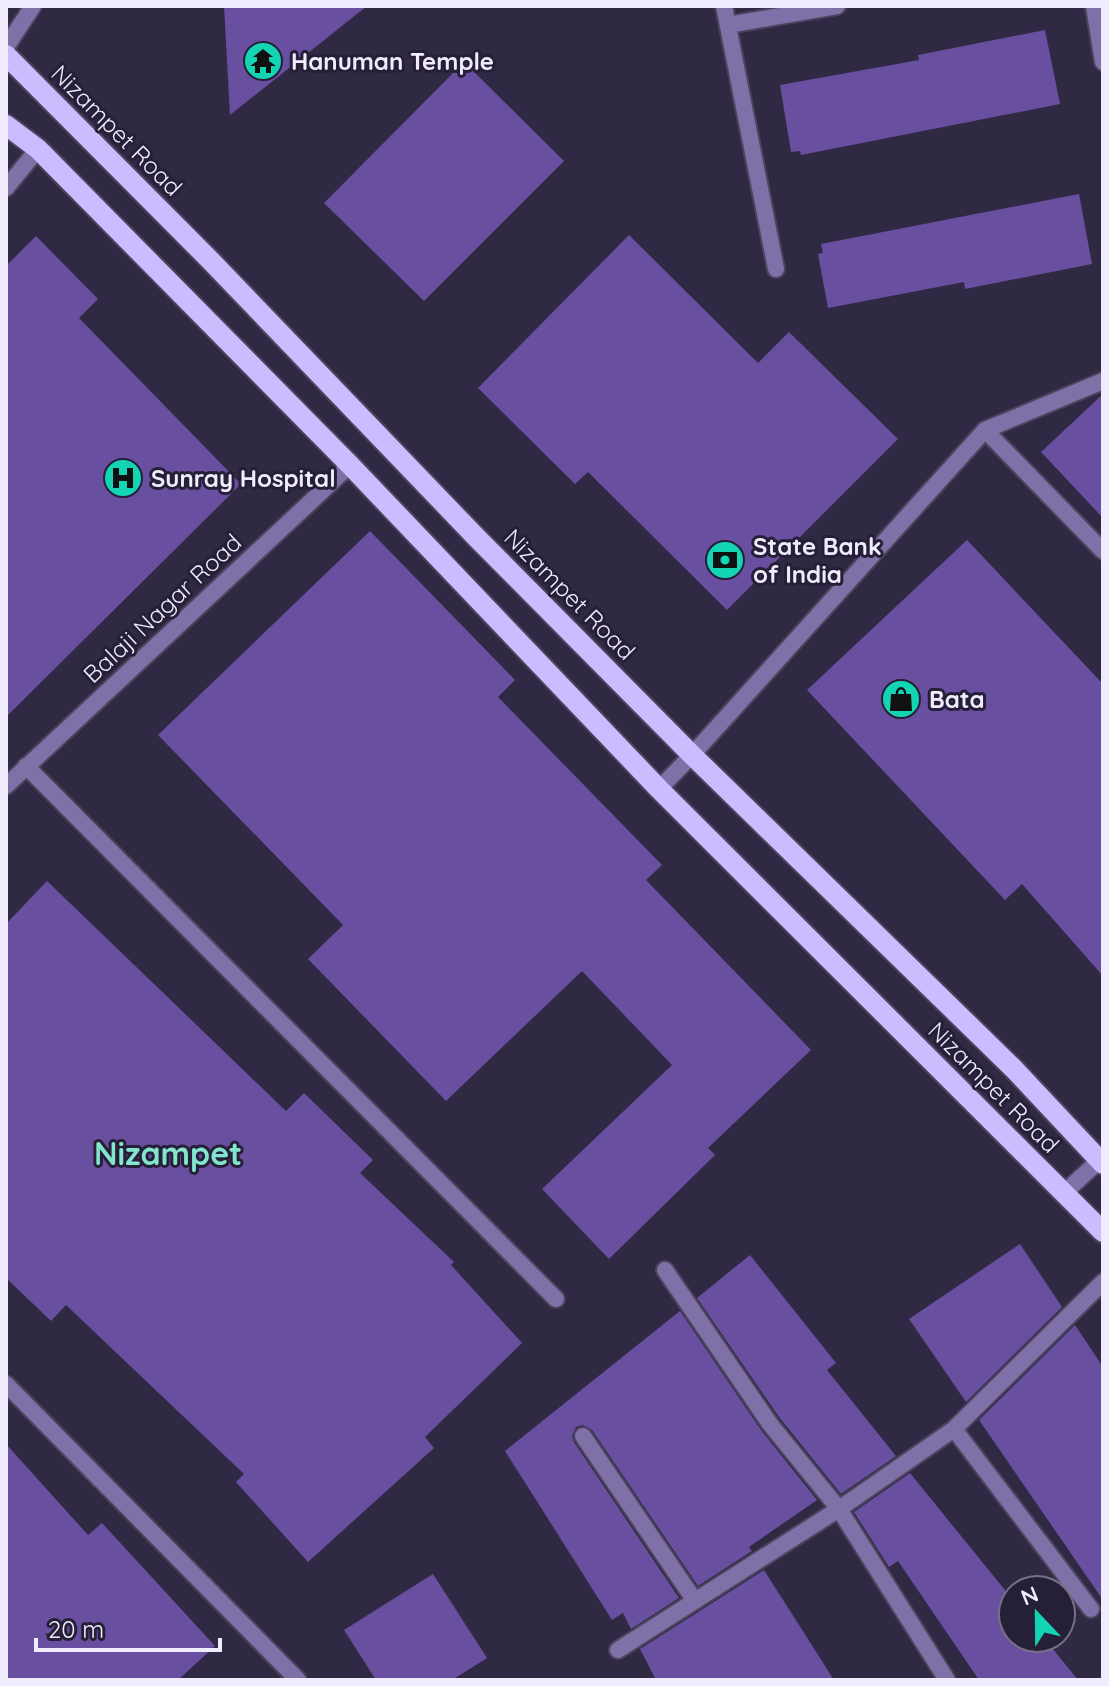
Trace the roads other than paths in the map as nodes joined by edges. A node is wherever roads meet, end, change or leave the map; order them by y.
1 (33, 6) edge
2 (724, 6) edge
3 (837, 6) edge
4 (1094, 6) edge
5 (728, 25) junction
6 (6, 47) edge
7 (6, 55) edge
8 (1103, 62) edge
9 (6, 125) edge
10 (38, 149) junction
11 (6, 188) edge
12 (776, 269) dead end
13 (1103, 381) edge
14 (985, 430) junction
15 (350, 465) junction
16 (1103, 551) edge
17 (692, 755) junction
18 (26, 766) junction
19 (6, 786) edge
20 (659, 789) junction
21 (1102, 1160) edge
22 (1064, 1193) junction
23 (1103, 1232) edge
24 (665, 1270) dead end
25 (1103, 1282) edge
26 (556, 1299) dead end
27 (6, 1384) edge
28 (954, 1429) junction
29 (583, 1436) dead end
30 (839, 1509) junction
31 (695, 1601) junction
32 (1091, 1609) dead end
33 (618, 1650) dead end
34 (298, 1680) edge
35 (947, 1680) edge

1 - 6 street
2 - 5 street
3 - 5 street
4 - 8 street
5 - 12 street
7 - 17 main road, Nizampet Road
9 - 10 main road, Nizampet Road
10 - 11 street
10 - 15 main road, Nizampet Road
13 - 14 street
14 - 16 street
14 - 17 street
15 - 18 street, Balaji Nagar Road
15 - 20 main road, Nizampet Road
17 - 20 street
17 - 21 main road, Nizampet Road
18 - 19 street, Balaji Nagar Road
18 - 26 street
20 - 22 main road, Nizampet Road
21 - 22 street
22 - 23 main road, Nizampet Road
24 - 30 street
25 - 28 street
27 - 34 street
28 - 30 street
28 - 32 street
29 - 31 street
30 - 31 street
30 - 35 street
31 - 33 street

